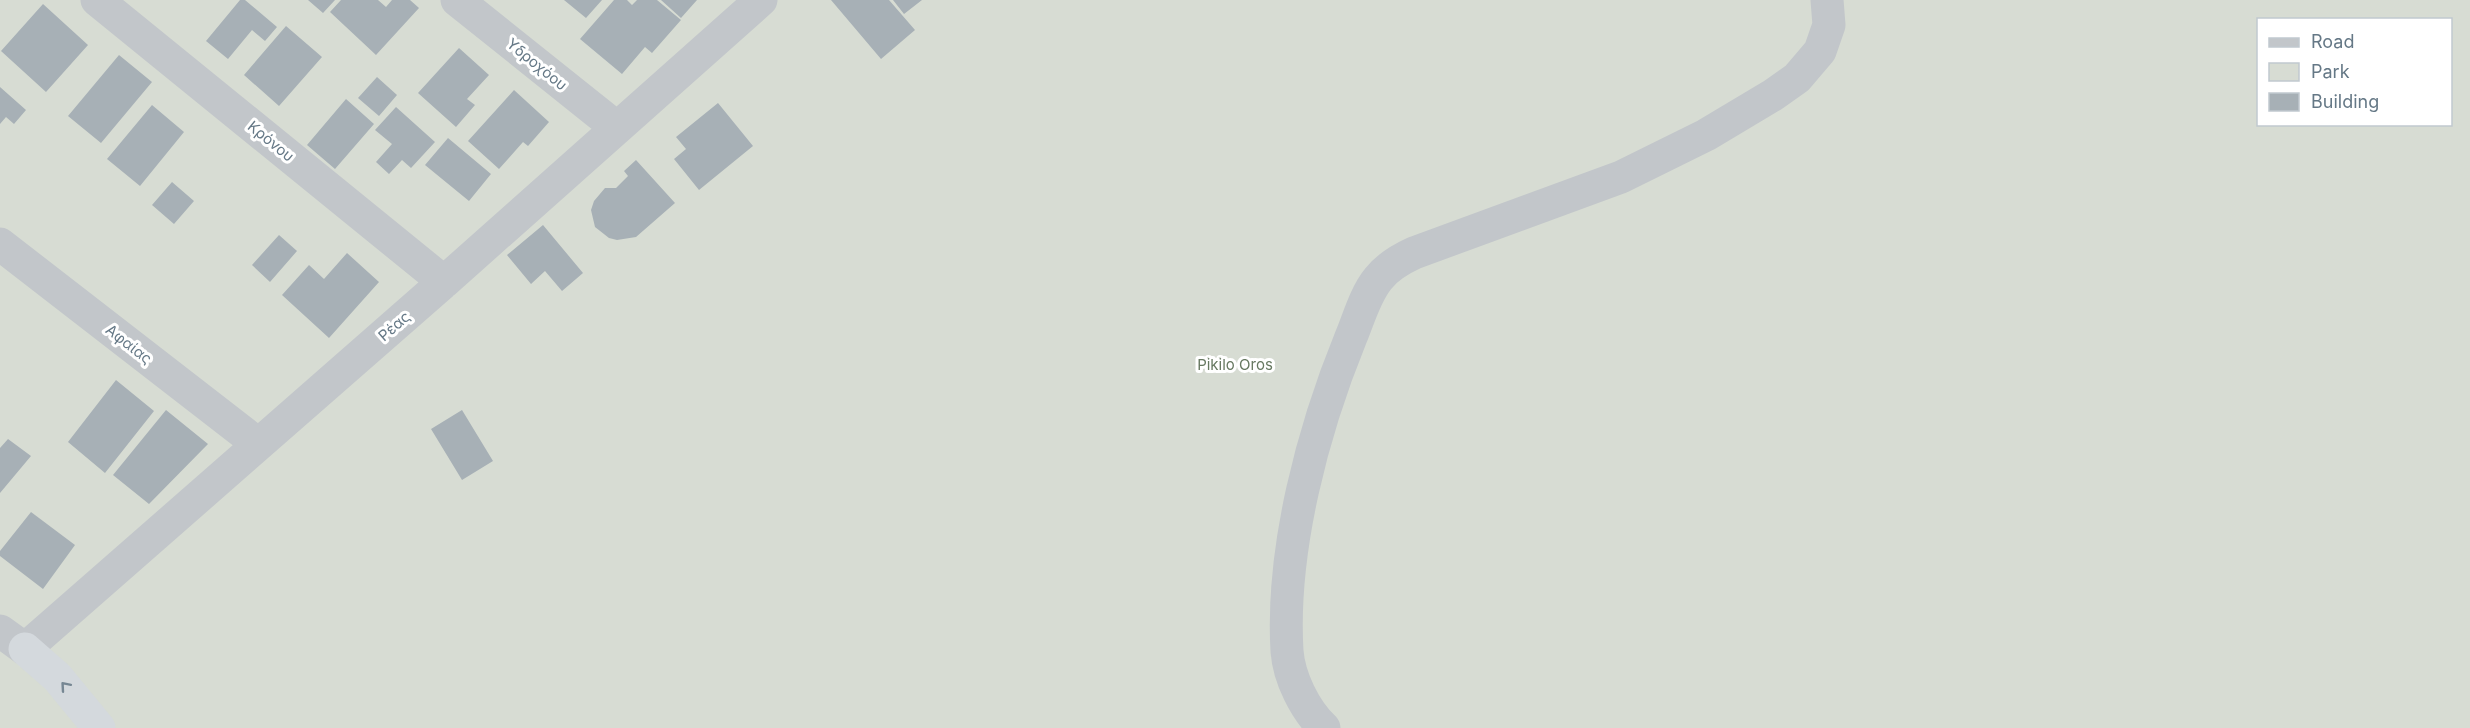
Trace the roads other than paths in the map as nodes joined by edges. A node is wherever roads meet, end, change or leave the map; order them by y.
1 (97, 0) edge
2 (457, 0) edge
3 (761, 0) edge
4 (1827, 0) edge
5 (617, 128) junction
6 (0, 244) edge
7 (444, 282) junction
8 (258, 444) junction
9 (13, 640) edge
10 (99, 728) edge
11 (1323, 728) edge

1 - 7 street, Κρόνου
2 - 5 street, Υδροχόου
3 - 5 street, Ρέας
4 - 11 street
5 - 7 street, Ρέας
6 - 8 street, Αφαίας
7 - 8 street, Ρέας
8 - 9 street, Ρέας
10 -> 9 highway

